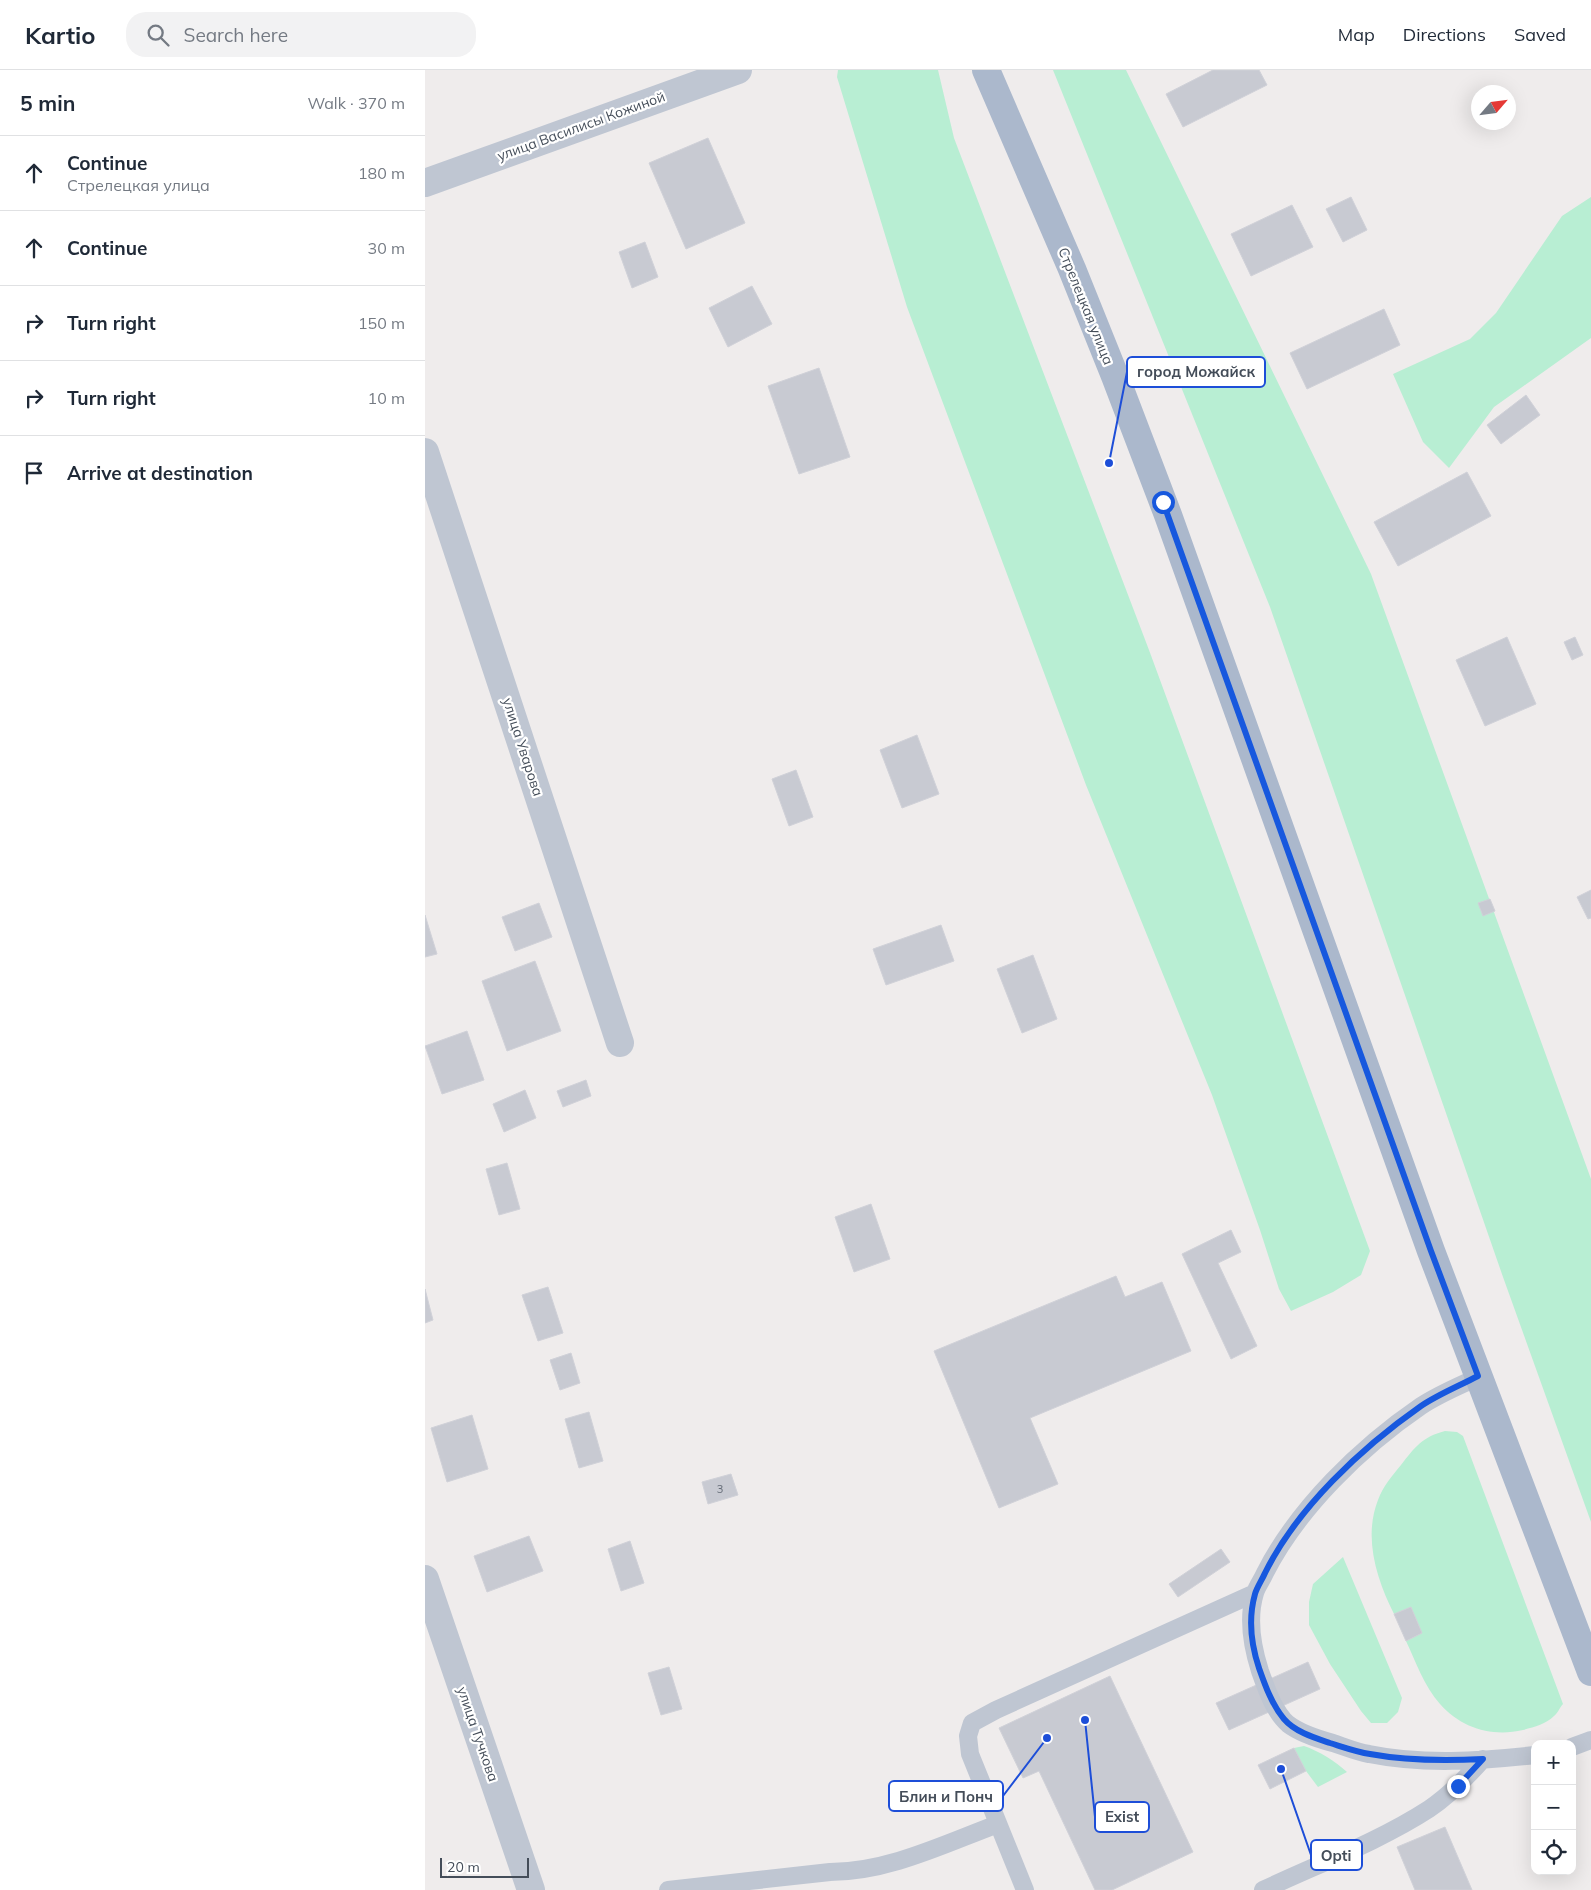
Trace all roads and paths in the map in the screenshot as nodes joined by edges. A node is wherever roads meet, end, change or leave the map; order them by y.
1 (738, 70) edge
2 (986, 70) edge
3 (425, 183) edge
4 (425, 452) edge
5 (620, 1043) dead end
6 (1478, 1376) junction
7 (425, 1579) edge
8 (1255, 1593) junction
9 (1590, 1669) edge
10 (1591, 1740) edge
11 (1576, 1746) edge
12 (1531, 1755) edge
13 (1483, 1759) junction
14 (998, 1824) junction
15 (531, 1890) edge
16 (668, 1890) edge
17 (1025, 1890) edge
18 (1263, 1890) edge

1 - 3 street, улица Василисы Кожиной
2 - 6 main road, Стрелецкая улица
4 - 5 street, улица Уварова
6 - 8 lane
6 - 9 main road, Стрелецкая улица
7 - 15 street, улица Тучкова
8 - 13 lane
8 - 14 lane
10 - 11 lane
12 - 13 lane
13 - 18 lane
14 - 16 lane
14 - 17 lane

